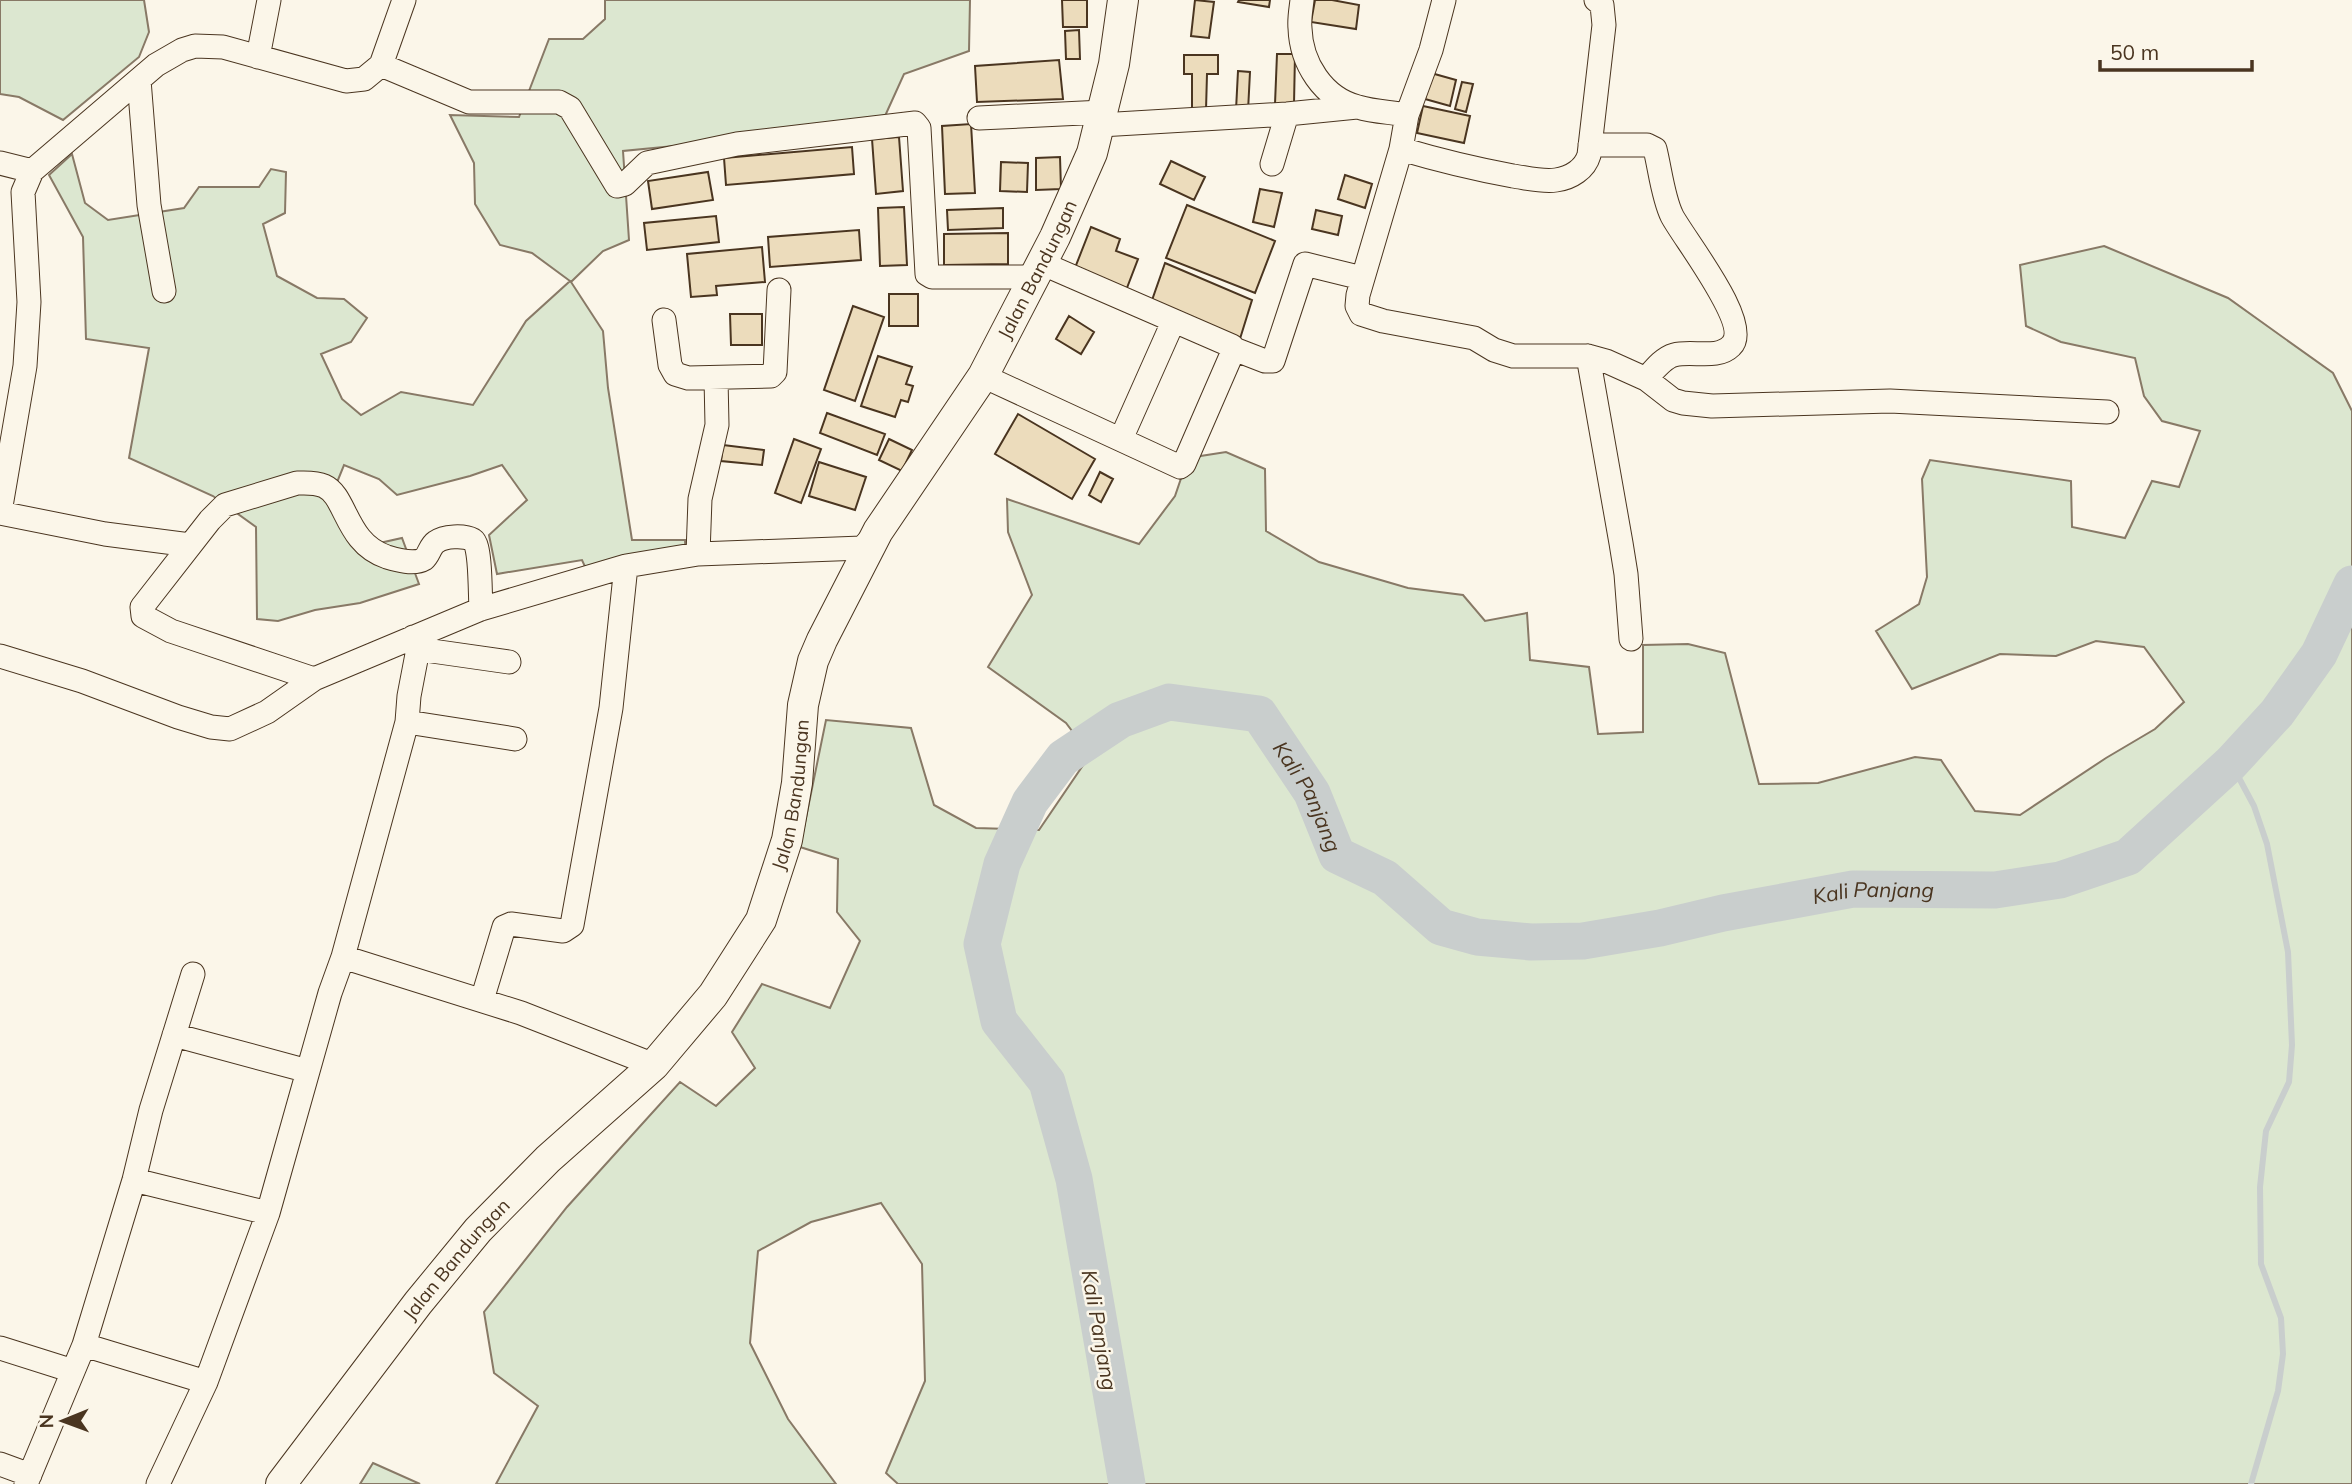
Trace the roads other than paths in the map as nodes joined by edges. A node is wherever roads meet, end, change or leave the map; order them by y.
1 (269, 0) edge
2 (404, 0) edge
3 (1123, 0) edge
4 (1302, 0) edge
5 (1444, 0) edge
6 (1596, 0) edge
7 (258, 57) junction
8 (381, 65) junction
9 (139, 80) junction
10 (1357, 107) junction
11 (1287, 114) junction
12 (1407, 115) junction
13 (979, 118) dead end
14 (1101, 118) junction
15 (1590, 145) junction
16 (1401, 149) junction
17 (0, 163) edge
18 (1272, 164) dead end
19 (32, 171) junction
20 (1038, 270) junction
21 (1362, 278) junction
22 (779, 290) dead end
23 (164, 291) dead end
24 (664, 320) dead end
25 (1173, 322) junction
26 (1234, 349) junction
27 (1588, 356) junction
28 (983, 376) junction
29 (716, 378) junction
30 (1646, 379) junction
31 (2107, 412) dead end
32 (1121, 439) junction
33 (0, 507) edge
34 (878, 531) junction
35 (190, 545) junction
36 (698, 554) junction
37 (625, 566) junction
38 (481, 609) junction
39 (1630, 639) dead end
40 (416, 643) junction
41 (0, 656) edge
42 (509, 662) dead end
43 (314, 680) junction
44 (407, 722) junction
45 (515, 739) dead end
46 (343, 957) junction
47 (193, 974) dead end
48 (482, 1000) junction
49 (174, 1035) junction
50 (654, 1065) junction
51 (308, 1071) junction
52 (134, 1180) junction
53 (268, 1213) junction
54 (84, 1345) junction
55 (0, 1348) edge
56 (73, 1371) junction
57 (206, 1382) junction
58 (0, 1464) edge
59 (28, 1480) edge
60 (158, 1484) edge
61 (281, 1484) edge

1 - 7 street
2 - 8 street
3 - 14 main road, Jalan Bandungan
4 - 10 street
5 - 12 street
6 - 15 street
7 - 8 street
7 - 9 street
8 - 20 street
9 - 19 street
9 - 23 street
10 - 11 street
10 - 12 street
11 - 14 street
11 - 18 street
12 - 16 street
13 - 14 street
14 - 20 main road, Jalan Bandungan
15 - 16 street
15 - 30 street
16 - 21 street
17 - 19 street
19 - 33 street
20 - 25 street
20 - 28 main road, Jalan Bandungan
21 - 26 street
21 - 27 street
22 - 29 street
24 - 29 street
25 - 26 street
25 - 32 street
26 - 32 street
27 - 30 street
27 - 39 street
28 - 32 street
28 - 34 main road, Jalan Bandungan
29 - 36 street
30 - 31 street
33 - 35 street
34 - 36 street
34 - 50 main road, Jalan Bandungan
35 - 38 street
35 - 43 street
36 - 37 street
37 - 38 street
37 - 48 street
38 - 40 street
40 - 42 street
40 - 43 street
40 - 44 street
41 - 43 street
44 - 45 street
44 - 46 street
46 - 48 street
46 - 51 street
47 - 49 street
48 - 50 street
49 - 51 street
49 - 52 street
50 - 61 main road, Jalan Bandungan
51 - 53 street
52 - 53 street
52 - 54 street
53 - 57 street
54 - 56 street
54 - 57 street
55 - 56 street
56 - 59 street
57 - 60 street
58 - 59 street

